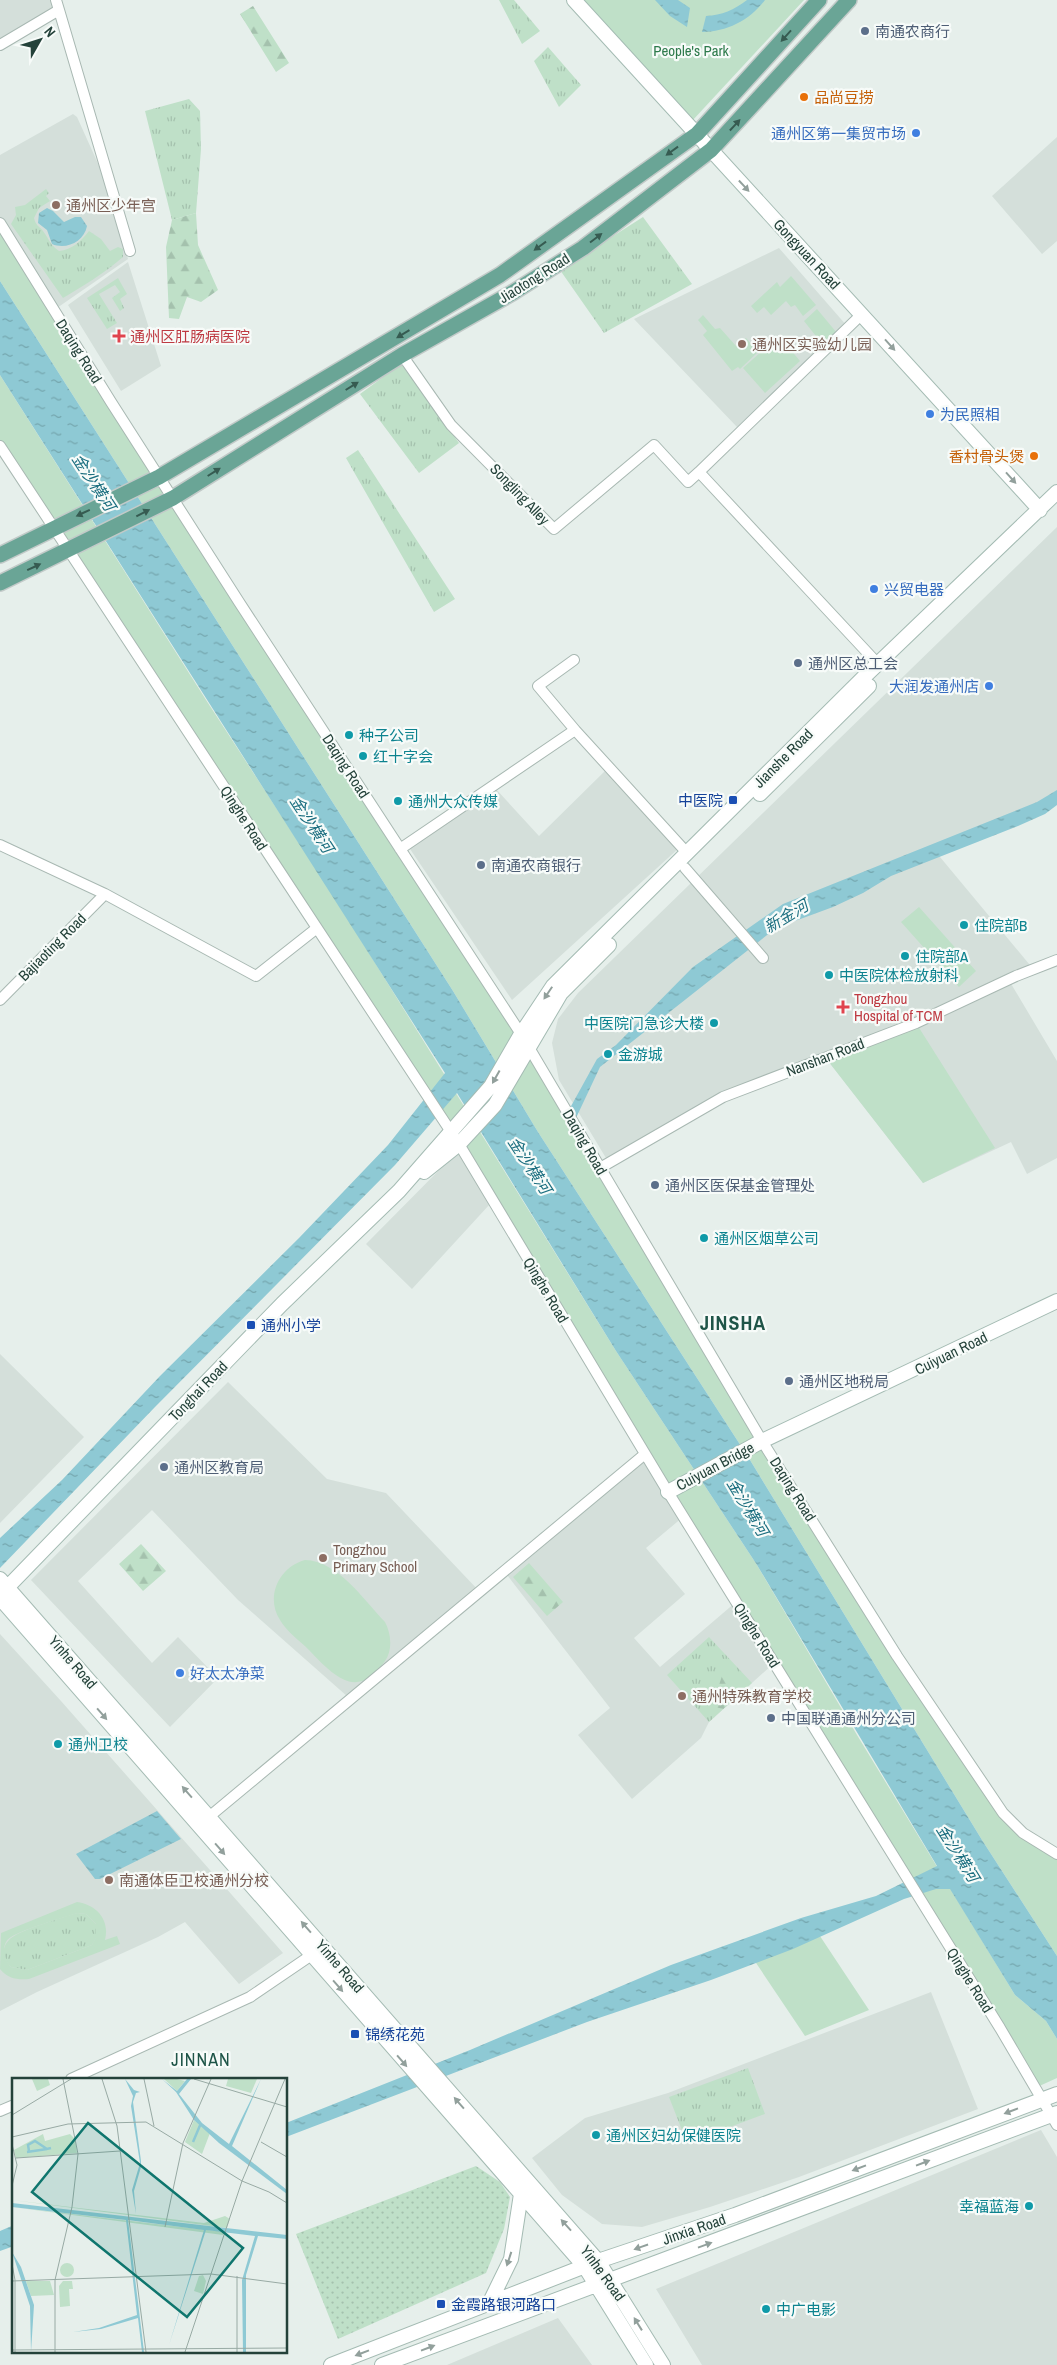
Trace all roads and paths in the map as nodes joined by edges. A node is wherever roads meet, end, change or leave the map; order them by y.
1 (574, 0) edge
2 (819, 0) edge
3 (849, 0) edge
4 (58, 5) edge
5 (0, 45) edge
6 (696, 134) junction
7 (711, 150) junction
8 (0, 223) edge
9 (130, 251) dead end
10 (862, 314) junction
11 (402, 355) junction
12 (0, 446) edge
13 (699, 472) junction
14 (159, 477) junction
15 (1057, 492) edge
16 (173, 498) junction
17 (1057, 504) edge
18 (1040, 510) junction
19 (53, 528) junction
20 (69, 551) junction
21 (0, 555) edge
22 (0, 583) edge
23 (574, 660) dead end
24 (878, 664) junction
25 (575, 730) junction
26 (0, 845) edge
27 (400, 848) junction
28 (688, 854) junction
29 (685, 868) junction
30 (105, 894) junction
31 (317, 928) junction
32 (763, 958) dead end
33 (1057, 960) edge
34 (0, 1000) edge
35 (521, 1034) junction
36 (528, 1047) junction
37 (451, 1132) junction
38 (460, 1144) junction
39 (600, 1168) junction
40 (400, 1191) junction
41 (1057, 1302) edge
42 (762, 1441) junction
43 (645, 1454) junction
44 (668, 1492) junction
45 (2, 1590) edge
46 (204, 1821) junction
47 (1057, 1854) edge
48 (323, 1947) junction
49 (311, 1955) junction
50 (73, 2078) edge
51 (1057, 2094) edge
52 (1042, 2100) junction
53 (12, 2106) edge
54 (0, 2111) edge
55 (1055, 2117) edge
56 (521, 2194) junction
57 (598, 2261) junction
58 (585, 2267) junction
59 (610, 2280) junction
60 (596, 2284) junction
61 (489, 2304) junction
62 (330, 2365) edge
63 (382, 2365) edge
64 (646, 2365) edge
65 (663, 2365) edge

1 - 6 street, Gongyuan Road
2 -> 6 main road, Jiaotong Road
7 -> 3 main road, Jiaotong Road
4 - 5 street
4 - 9 street
6 - 7 street, Gongyuan Road
6 -> 14 main road, Jiaotong Road
7 -> 10 street, Gongyuan Road
11 -> 7 main road, Jiaotong Road
8 - 14 street, Daqing Road
10 - 13 street
10 -> 18 street, Gongyuan Road
11 - 13 street, Songling Alley
16 -> 11 main road, Jiaotong Road
12 - 19 street
13 - 24 street
14 - 16 street, Daqing Road
14 -> 19 main road, Jiaotong Road
15 - 18 street, Jianshe Road
20 -> 16 main road, Jiaotong Road
16 - 27 street, Daqing Road
17 - 29 street, Jianshe Road
18 - 24 street, Jianshe Road
19 - 20 street, Qinghe Road
19 - 21 main road, Jiaotong Road
22 -> 20 main road, Jiaotong Road
20 - 31 street, Qinghe Road
23 - 25 street
24 - 28 street, Jianshe Road
25 - 27 street
25 - 28 street
26 - 30 street
27 - 35 street, Daqing Road
28 -> 35 street, Jianshe Road
29 - 32 street
29 - 36 street, Jianshe Road
30 - 31 street
30 - 34 street, Bajiaoting Road
31 - 37 street, Qinghe Road
33 - 39 street, Nanshan Road
35 - 36 street, Daqing Road
35 -> 37 street, Jianshe Road
36 - 38 street, Jianshe Road
36 - 39 street, Daqing Road
37 - 38 street, Qinghe Road
37 - 40 street, Tonghai Road
38 - 40 street, Tonghai Road
38 - 43 street, Qinghe Road
39 - 42 street, Daqing Road
40 - 45 street, Tonghai Road
41 - 42 street, Cuiyuan Road
42 - 44 street, Cuiyuan Bridge
42 - 47 street, Daqing Road
43 - 44 street, Qinghe Road
43 - 46 street
44 - 52 street, Qinghe Road
45 - 46 street, Yinhe Road
48 -> 46 street, Yinhe Road
46 -> 49 street, Yinhe Road
48 - 49 street
57 -> 48 street, Yinhe Road
49 - 50 street
49 -> 56 street, Yinhe Road
51 - 52 street, Jinxia Road
52 - 55 street, Qinghe Road
52 -> 57 street, Jinxia Road
53 - 54 street
59 -> 55 street, Jinxia Road
56 - 58 street, Yinhe Road
56 -> 61 street
57 - 58 street, Jinxia Road
57 - 59 street, Yinhe Road
58 - 60 street, Yinhe Road
58 - 61 street, Jinxia Road
59 - 60 street, Jinxia Road
65 -> 59 street, Yinhe Road
63 -> 60 street, Jinxia Road
60 - 64 street, Yinhe Road
61 -> 62 street, Jinxia Road

